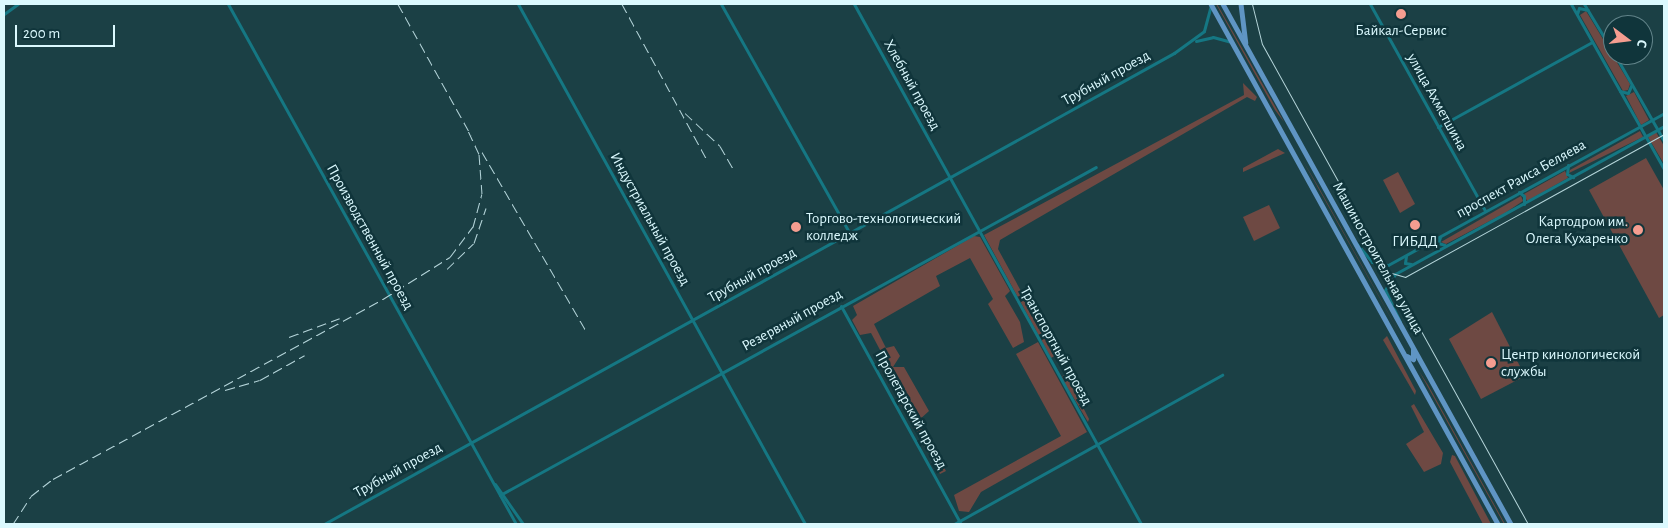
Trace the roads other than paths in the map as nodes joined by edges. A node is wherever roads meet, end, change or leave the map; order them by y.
1 (18, 4) edge
2 (228, 4) edge
3 (518, 4) edge
4 (721, 4) edge
5 (854, 4) edge
6 (1211, 4) edge
7 (1223, 4) edge
8 (1241, 4) edge
9 (1370, 4) edge
10 (1571, 4) edge
11 (1584, 4) edge
12 (1588, 10) junction
13 (4, 14) edge
14 (1578, 17) junction
15 (1603, 35) edge
16 (1232, 42) junction
17 (1592, 42) junction
18 (1190, 43) junction
19 (1248, 49) junction
20 (1620, 65) edge
21 (1631, 83) junction
22 (1620, 90) junction
23 (1664, 113) edge
24 (1652, 120) junction
25 (1664, 126) edge
26 (1438, 127) junction
27 (1640, 127) junction
28 (1658, 130) junction
29 (1295, 134) junction
30 (1645, 137) junction
31 (1286, 139) junction
32 (1664, 141) edge
33 (1310, 162) junction
34 (1569, 164) junction
35 (1096, 167) dead end
36 (1301, 167) junction
37 (1664, 169) edge
38 (1573, 177) junction
39 (950, 178) junction
40 (1519, 192) junction
41 (1523, 205) junction
42 (1485, 211) junction
43 (979, 231) junction
44 (850, 234) junction
45 (1442, 235) junction
46 (1354, 242) junction
47 (1448, 245) junction
48 (1407, 254) junction
49 (1413, 264) junction
50 (841, 306) junction
51 (693, 320) junction
52 (1401, 325) junction
53 (1412, 346) junction
54 (1404, 353) junction
55 (721, 372) junction
56 (1222, 375) dead end
57 (1429, 376) junction
58 (1419, 380) junction
59 (471, 443) junction
60 (1097, 444) junction
61 (492, 481) junction
62 (504, 492) junction
63 (500, 495) junction
64 (961, 523) edge
65 (324, 524) edge
66 (516, 524) edge
67 (523, 524) edge
68 (805, 524) edge
69 (954, 524) edge
70 (1141, 524) edge
71 (1498, 524) edge
72 (1511, 524) edge

1 - 13 street
2 - 59 street, Производственный проезд
3 - 51 street, Индустриальный проезд
4 - 44 street
5 - 39 street, Хлебный проезд
6 - 16 main road, Машиностроительная улица
6 - 18 street
7 - 19 main road, Машиностроительная улица
8 - 19 main road
9 - 26 street, улица Ахметшина
10 - 14 street
11 - 12 street
12 - 14 street
12 - 15 street
14 - 17 street
16 - 18 street
16 - 31 main road, Машиностроительная улица
17 - 22 street
17 - 26 street
18 - 39 street, Трубный проезд
19 - 29 main road, Машиностроительная улица
20 - 21 street
21 - 22 street
21 - 24 street
22 - 27 street
23 - 24 street, проспект Раиса Беляева
24 - 27 street, проспект Раиса Беляева
24 - 28 street
25 - 28 street, проспект Раиса Беляева
26 - 42 street, улица Ахметшина
27 - 30 street
27 - 34 street, проспект Раиса Беляева
28 - 30 street, проспект Раиса Беляева
28 - 32 street
29 - 31 main road
29 - 33 main road, Машиностроительная улица
30 - 37 street
30 - 38 street, проспект Раиса Беляева
31 - 36 main road, Машиностроительная улица
33 - 36 main road
33 - 46 main road, Машиностроительная улица
34 - 38 street
34 - 40 street, проспект Раиса Беляева
35 - 43 street, Резервный проезд
36 - 54 main road, Машиностроительная улица
38 - 41 street, проспект Раиса Беляева
39 - 43 street, Транспортный проезд
39 - 44 street, Трубный проезд
40 - 41 street
40 - 42 street, проспект Раиса Беляева
41 - 47 street, проспект Раиса Беляева
42 - 45 street, проспект Раиса Беляева
43 - 50 street, Резервный проезд
43 - 60 street, Транспортный проезд
44 - 51 street, Трубный проезд
45 - 47 street
45 - 48 street, проспект Раиса Беляева
46 - 48 street, проспект Раиса Беляева
46 - 52 main road, Машиностроительная улица
47 - 49 street, проспект Раиса Беляева
48 - 49 street
49 - 52 street, проспект Раиса Беляева
50 - 55 street, Резервный проезд
50 - 64 street, Пролетарский проезд
51 - 55 street, Индустриальный проезд
51 - 59 street, Трубный проезд
52 - 53 main road, Машиностроительная улица
53 - 54 main road
53 - 57 main road, Машиностроительная улица
54 - 58 main road, Машиностроительная улица
55 - 62 street, Резервный проезд
55 - 68 street, Индустриальный проезд
56 - 60 street
57 - 58 main road
57 - 72 main road, Машиностроительная улица
58 - 71 main road, Машиностроительная улица
59 - 61 street, Производственный проезд
59 - 65 street, Трубный проезд
60 - 64 street
60 - 70 street, Транспортный проезд
61 - 62 street, Производственный проезд
61 - 63 street, Производственный проезд
62 - 63 street, Резервный проезд
62 - 67 street, Производственный проезд
63 - 66 street, Производственный проезд
64 - 69 street

